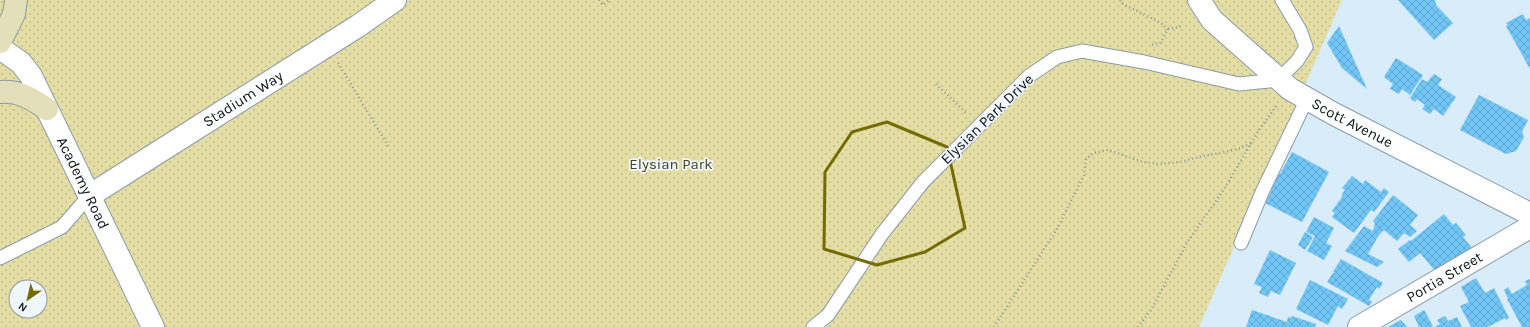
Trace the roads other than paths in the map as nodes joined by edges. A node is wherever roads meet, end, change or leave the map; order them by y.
1 (16, 0) edge
2 (395, 0) edge
3 (1199, 0) edge
4 (1282, 0) edge
5 (0, 42) edge
6 (0, 48) edge
7 (1292, 89) junction
8 (0, 92) edge
9 (47, 109) junction
10 (89, 196) junction
11 (1530, 214) edge
12 (1530, 227) edge
13 (1241, 243) dead end
14 (0, 258) edge
15 (153, 327) edge
16 (813, 327) edge
17 (1359, 327) edge

1 - 5 main road
2 - 10 street, Stadium Way
3 - 7 street, Scott Avenue
4 - 7 lane
6 - 9 street, Academy Road
7 - 11 street, Scott Avenue
7 - 13 lane
7 - 16 lane, Elysian Park Drive
8 - 9 main road
9 - 10 street, Academy Road
10 - 14 lane
10 - 15 street, Academy Road
12 - 17 street, Portia Street

